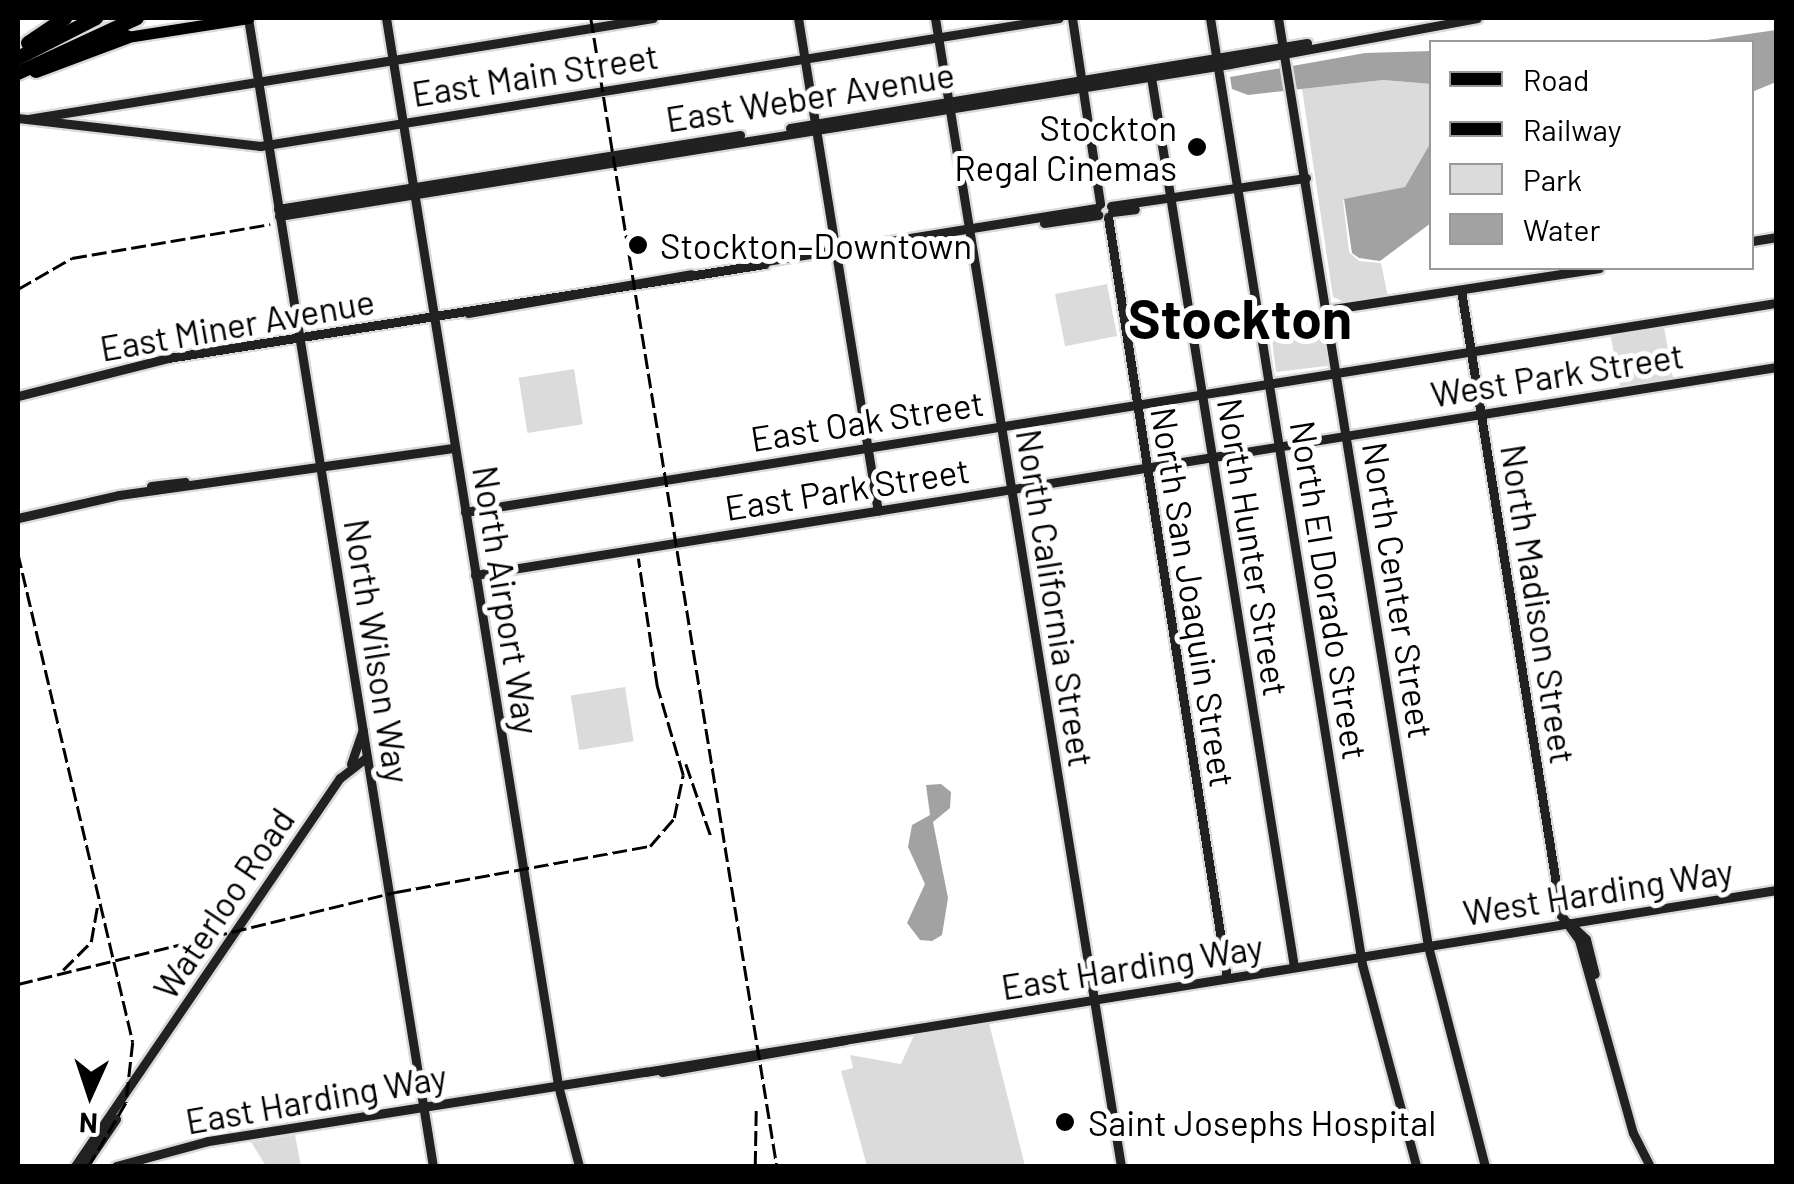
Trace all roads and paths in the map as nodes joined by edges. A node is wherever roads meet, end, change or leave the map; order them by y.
1 (64, 18) edge
2 (96, 18) edge
3 (137, 18) edge
4 (249, 18) edge
5 (386, 18) edge
6 (652, 18) edge
7 (798, 18) edge
8 (934, 18) edge
9 (1060, 18) edge
10 (1072, 18) edge
11 (1210, 18) edge
12 (1278, 18) edge
13 (1477, 18) edge
14 (1419, 22) edge
15 (127, 36) joint
16 (938, 38) junction
17 (18, 54) edge
18 (1285, 54) junction
19 (392, 59) junction
20 (804, 59) junction
21 (1218, 63) junction
22 (18, 76) edge
23 (1151, 76) junction
24 (258, 80) junction
25 (1083, 84) junction
26 (949, 105) junction
27 (21, 119) edge
28 (402, 122) junction
29 (815, 127) junction
30 (269, 145) junction
31 (1306, 178) junction
32 (1238, 189) junction
33 (414, 191) junction
34 (1170, 200) junction
35 (1104, 211) junction
36 (279, 212) junction
37 (1074, 216) junction
38 (1037, 221) junction
39 (970, 232) junction
40 (835, 253) junction
41 (1586, 270) edge
42 (1322, 284) junction
43 (1461, 290) junction
44 (1776, 302) edge
45 (1350, 307) junction
46 (1326, 310) junction
47 (434, 318) junction
48 (300, 338) junction
49 (1471, 352) junction
50 (1776, 368) edge
51 (1336, 373) junction
52 (1270, 383) junction
53 (1202, 394) junction
54 (18, 396) edge
55 (1135, 405) junction
56 (1480, 414) junction
57 (1001, 426) junction
58 (1346, 436) junction
59 (1279, 447) junction
60 (455, 448) junction
61 (867, 448) junction
62 (1212, 458) junction
63 (1145, 468) junction
64 (321, 469) junction
65 (1011, 490) junction
66 (878, 511) junction
67 (465, 512) junction
68 (18, 516) edge
69 (475, 576) junction
70 (363, 730) junction
71 (367, 756) junction
72 (351, 764) junction
73 (1776, 890) edge
74 (257, 906) junction
75 (260, 919) dead end
76 (1590, 920) junction
77 (1569, 923) junction
78 (1584, 936) junction
79 (1428, 946) junction
80 (1361, 956) junction
81 (1294, 968) junction
82 (1227, 978) junction
83 (1595, 986) junction
84 (1094, 1000) junction
85 (558, 1085) junction
86 (424, 1107) junction
87 (83, 1165) edge
88 (116, 1166) edge
89 (433, 1166) edge
90 (579, 1166) edge
91 (1121, 1166) edge
92 (1416, 1166) edge
93 (1484, 1166) edge
94 (1650, 1166) edge

1 - 17 highway
2 - 17 highway
3 - 22 highway
4 - 15 main road
4 - 24 street, North Wilson Way
5 - 19 street, North Airport Way
6 - 19 street
7 - 20 street
8 - 16 street, North California Street
9 - 16 street, East Main Street
10 - 25 street, North San Joaquin Street
11 - 21 street, North El Dorado Street
12 - 18 street, North Center Street
13 - 14 street, East Weber Avenue
14 - 18 street, East Weber Avenue
15 - 22 highway
16 - 20 street, East Main Street
16 - 26 street, North California Street
18 - 21 street, East Weber Avenue
18 - 31 street, North Center Street
19 - 24 street
19 - 28 street, North Airport Way
20 - 28 street, East Main Street
20 - 29 street
21 - 23 street, East Weber Avenue
21 - 25 street, East Weber Avenue
21 - 32 street, North El Dorado Street
23 - 25 street, East Weber Avenue
23 - 34 street, North Hunter Street
24 - 27 street
24 - 30 street, North Wilson Way
25 - 26 street, East Weber Avenue
25 - 35 street, North San Joaquin Street
26 - 29 street, East Weber Avenue
26 - 39 street, North California Street
27 - 30 street, East Main Street
28 - 30 street, East Main Street
28 - 33 street, North Airport Way
29 - 33 street, East Weber Avenue
29 - 40 street
30 - 36 street, North Wilson Way
31 - 32 street, East Miner Avenue
31 - 42 street, North Center Street
32 - 34 street, East Miner Avenue
32 - 52 street, North El Dorado Street
33 - 36 street, East Weber Avenue
33 - 47 street, North Airport Way
34 - 35 street, East Miner Avenue
34 - 53 street, North Hunter Street
35 - 37 street, East Miner Avenue
35 - 55 street, North San Joaquin Street
36 - 48 street, North Wilson Way
37 - 38 street, East Miner Avenue
37 - 38 street, East Miner Avenue
38 - 39 street, East Miner Avenue
39 - 40 street, East Miner Avenue
39 - 57 street, North California Street
40 - 47 street, East Miner Avenue
40 - 61 street
41 - 43 street
42 - 45 street
42 - 46 street, North Center Street
43 - 45 street
43 - 49 street, North Madison Street
44 - 49 street, East Oak Street
45 - 46 street
46 - 51 street, North Center Street
47 - 48 street, East Miner Avenue
47 - 60 street, North Airport Way
48 - 54 street, East Miner Avenue
48 - 64 street, North Wilson Way
49 - 51 street, East Oak Street
49 - 56 street, North Madison Street
50 - 56 street, West Park Street
51 - 52 street, East Oak Street
51 - 58 street, North Center Street
52 - 53 street, East Oak Street
52 - 59 street, North El Dorado Street
53 - 55 street, East Oak Street
53 - 62 street, North Hunter Street
55 - 57 street, East Oak Street
55 - 63 street, North San Joaquin Street
56 - 58 street, West Park Street
56 - 77 street, North Madison Street
57 - 61 street, East Oak Street
57 - 65 street, North California Street
58 - 59 street, East Park Street
58 - 79 street, North Center Street
59 - 62 street, East Park Street
59 - 80 street, North El Dorado Street
60 - 64 street
60 - 67 street, North Airport Way
61 - 66 street
61 - 67 street, East Oak Street
62 - 63 street, East Park Street
62 - 81 street, North Hunter Street
63 - 65 street, East Park Street
63 - 82 street, North San Joaquin Street
64 - 68 street
64 - 70 street, North Wilson Way
65 - 66 street, East Park Street
65 - 84 street, North California Street
66 - 69 street, East Park Street
67 - 69 street, North Airport Way
69 - 85 street, North Airport Way
70 - 71 street, North Wilson Way
70 - 72 street
71 - 72 street, Waterloo Road
71 - 86 street, North Wilson Way
72 - 74 street, Waterloo Road
73 - 76 street, West Harding Way
74 - 75 street
74 - 87 street, Waterloo Road
76 - 77 street, West Harding Way
76 - 78 street
77 - 78 street
77 - 79 street, West Harding Way
77 - 83 street, North Madison Street
78 - 83 street
79 - 80 street, East Harding Way
79 - 93 street, North Center Street
80 - 81 street, East Harding Way
80 - 92 street, North El Dorado Street
81 - 82 street, East Harding Way
82 - 84 street, East Harding Way
83 - 94 street
84 - 85 street, East Harding Way
84 - 91 street, North California Street
85 - 86 street, East Harding Way
85 - 90 street, North Airport Way
86 - 88 street, East Harding Way
86 - 89 street, North Wilson Way

